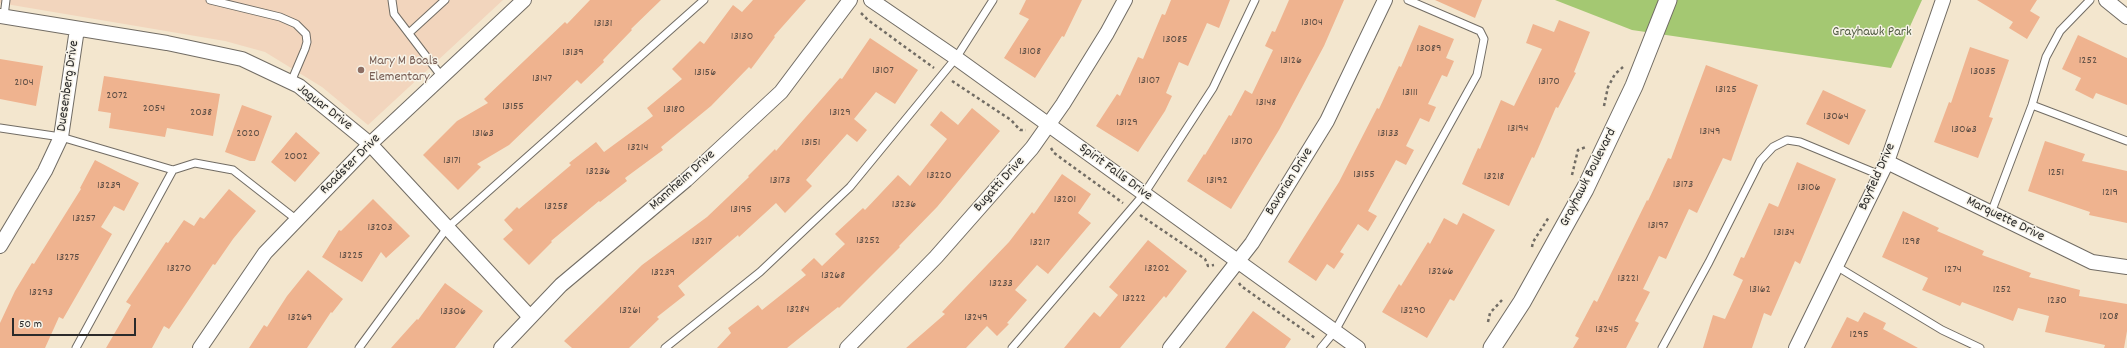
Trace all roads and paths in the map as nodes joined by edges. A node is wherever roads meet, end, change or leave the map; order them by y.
1 (6, 0) edge
2 (210, 0) edge
3 (392, 0) edge
4 (446, 0) edge
5 (524, 0) edge
6 (704, 0) edge
7 (850, 0) edge
8 (871, 0) edge
9 (993, 0) edge
10 (1125, 0) edge
11 (1255, 0) edge
12 (1385, 0) edge
13 (1408, 0) edge
14 (1668, 0) edge
15 (1943, 0) edge
16 (2090, 0) edge
17 (2106, 0) edge
18 (2, 16) edge
19 (2127, 17) edge
20 (77, 29) junction
21 (409, 33) junction
22 (956, 58) junction
23 (1624, 65) dead end
24 (442, 77) junction
25 (291, 82) junction
26 (2032, 105) junction
27 (1604, 108) dead end
28 (1049, 125) junction
29 (0, 128) edge
30 (61, 137) junction
31 (1589, 141) dead end
32 (2127, 141) edge
33 (370, 144) junction
34 (1887, 162) junction
35 (173, 170) junction
36 (1880, 174) junction
37 (1571, 181) dead end
38 (1144, 194) junction
39 (1991, 213) junction
40 (1551, 214) dead end
41 (297, 220) junction
42 (447, 228) junction
43 (0, 246) edge
44 (1530, 254) dead end
45 (1238, 262) junction
46 (1836, 266) junction
47 (2127, 268) edge
48 (1239, 283) dead end
49 (1506, 295) dead end
50 (530, 317) junction
51 (1487, 328) dead end
52 (1334, 331) junction
53 (1322, 346) edge
54 (76, 348) edge
55 (200, 348) edge
56 (359, 348) edge
57 (501, 348) edge
58 (665, 348) edge
59 (847, 348) edge
60 (1012, 348) edge
61 (1170, 348) edge
62 (1358, 348) edge
63 (1492, 348) edge
64 (1662, 348) edge
65 (1796, 348) edge
66 (1980, 348) edge

1 - 18 lane
2 - 25 lane
3 - 21 lane
4 - 21 lane
5 - 24 street, Roadster Drive
6 - 42 lane
7 - 50 street, Mannheim Drive
8 - 22 street, Spirit Falls Drive
9 - 22 lane
10 - 28 street, Bugatti Drive
11 - 38 lane
12 - 45 street, Bavarian Drive
13 - 52 lane
14 - 63 street, Grayhawk Boulevard
15 - 34 street, Bayfield Drive
16 - 26 lane
17 - 19 street
18 - 20 street, Jaguar Drive
20 - 25 street, Jaguar Drive
20 - 30 street, Duesenberg Drive
21 - 24 lane
22 - 28 street, Spirit Falls Drive
22 - 58 lane
23 - 27 path
24 - 33 street, Roadster Drive
25 - 33 street, Jaguar Drive
26 - 32 lane
26 - 39 lane
28 - 38 street, Spirit Falls Drive
28 - 59 street, Bugatti Drive
29 - 30 lane
30 - 35 lane
30 - 43 street, Duesenberg Drive
31 - 37 path
33 - 41 street, Roadster Drive
33 - 42 street, Jaguar Drive
34 - 36 street, Bayfield Drive
34 - 39 street, Marquette Drive
35 - 41 lane
35 - 54 lane
36 - 46 street, Bayfield Drive
36 - 64 lane
38 - 45 street, Spirit Falls Drive
38 - 60 lane
39 - 47 street, Marquette Drive
40 - 44 path
41 - 55 street, Roadster Drive
42 - 50 street, Jaguar Drive
42 - 56 lane
45 - 52 street, Spirit Falls Drive
45 - 61 street, Bavarian Drive
46 - 65 street, Bayfield Drive
46 - 66 lane
48 - 53 path
49 - 51 path
50 - 57 street, Mannheim Drive
52 - 53 lane
52 - 62 street, Spirit Falls Drive

